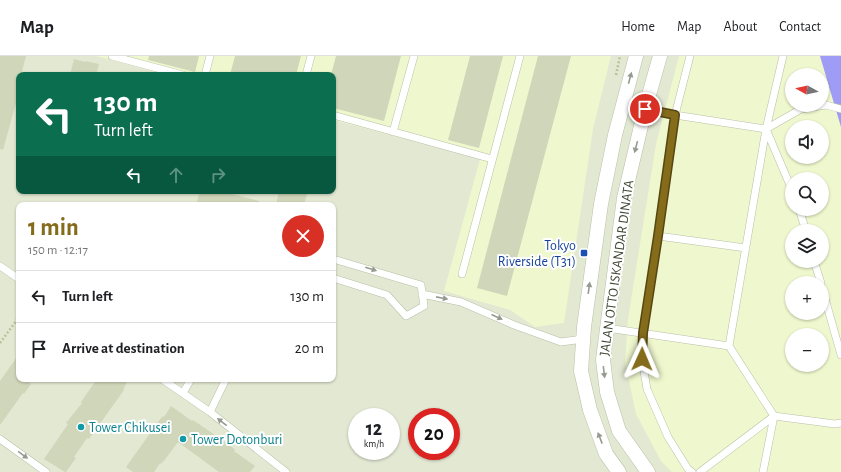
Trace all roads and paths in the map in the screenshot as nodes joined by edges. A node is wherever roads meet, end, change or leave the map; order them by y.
1 (112, 56) edge
2 (210, 56) edge
3 (311, 56) edge
4 (414, 56) edge
5 (520, 56) edge
6 (636, 56) edge
7 (660, 56) edge
8 (690, 56) edge
9 (783, 56) edge
10 (172, 72) edge
11 (206, 72) edge
12 (307, 72) edge
13 (645, 109) junction
14 (841, 109) edge
15 (675, 115) junction
16 (336, 116) edge
17 (766, 129) junction
18 (393, 132) junction
19 (492, 158) junction
20 (785, 174) edge
21 (658, 236) junction
22 (746, 248) junction
23 (336, 260) edge
24 (0, 266) edge
25 (462, 274) dead end
26 (16, 277) edge
27 (336, 279) edge
28 (422, 294) junction
29 (829, 313) edge
30 (16, 321) edge
31 (607, 328) junction
32 (643, 333) junction
33 (583, 339) junction
34 (0, 343) edge
35 (729, 346) junction
36 (841, 355) edge
37 (166, 382) edge
38 (189, 382) edge
39 (225, 382) edge
40 (183, 393) junction
41 (210, 412) junction
42 (774, 416) junction
43 (841, 423) edge
44 (0, 439) edge
45 (46, 472) edge
46 (286, 472) edge
47 (619, 472) edge
48 (648, 472) edge
49 (692, 472) edge
50 (700, 472) edge
51 (763, 472) edge

1 - 10 lane
2 - 11 lane
3 - 12 lane
4 - 18 lane
5 - 19 lane
33 -> 6 street, JALAN OTTO ISKANDAR DINATA
7 - 13 street, JALAN OTTO ISKANDAR DINATA
8 - 15 lane
9 - 17 lane
13 - 15 lane
13 -> 31 street, JALAN OTTO ISKANDAR DINATA
14 - 17 lane
15 - 17 lane
15 - 21 lane
16 - 18 lane
17 - 20 lane
17 - 22 lane
18 - 19 lane
19 - 25 lane
21 - 22 lane
21 - 32 lane
22 - 35 lane
23 -> 28 lane
24 - 26 lane
27 - 28 lane
28 -> 33 lane
29 - 36 lane
30 - 34 path
31 - 32 lane
31 -> 48 street, JALAN OTTO ISKANDAR DINATA
32 - 35 lane
32 - 49 lane
47 -> 33 street, JALAN OTTO ISKANDAR DINATA
35 - 42 lane
37 - 40 lane
38 - 40 lane
39 - 41 lane
40 - 41 lane
46 -> 41 lane
42 - 43 lane
42 - 50 lane
42 - 51 lane
44 -> 45 lane

